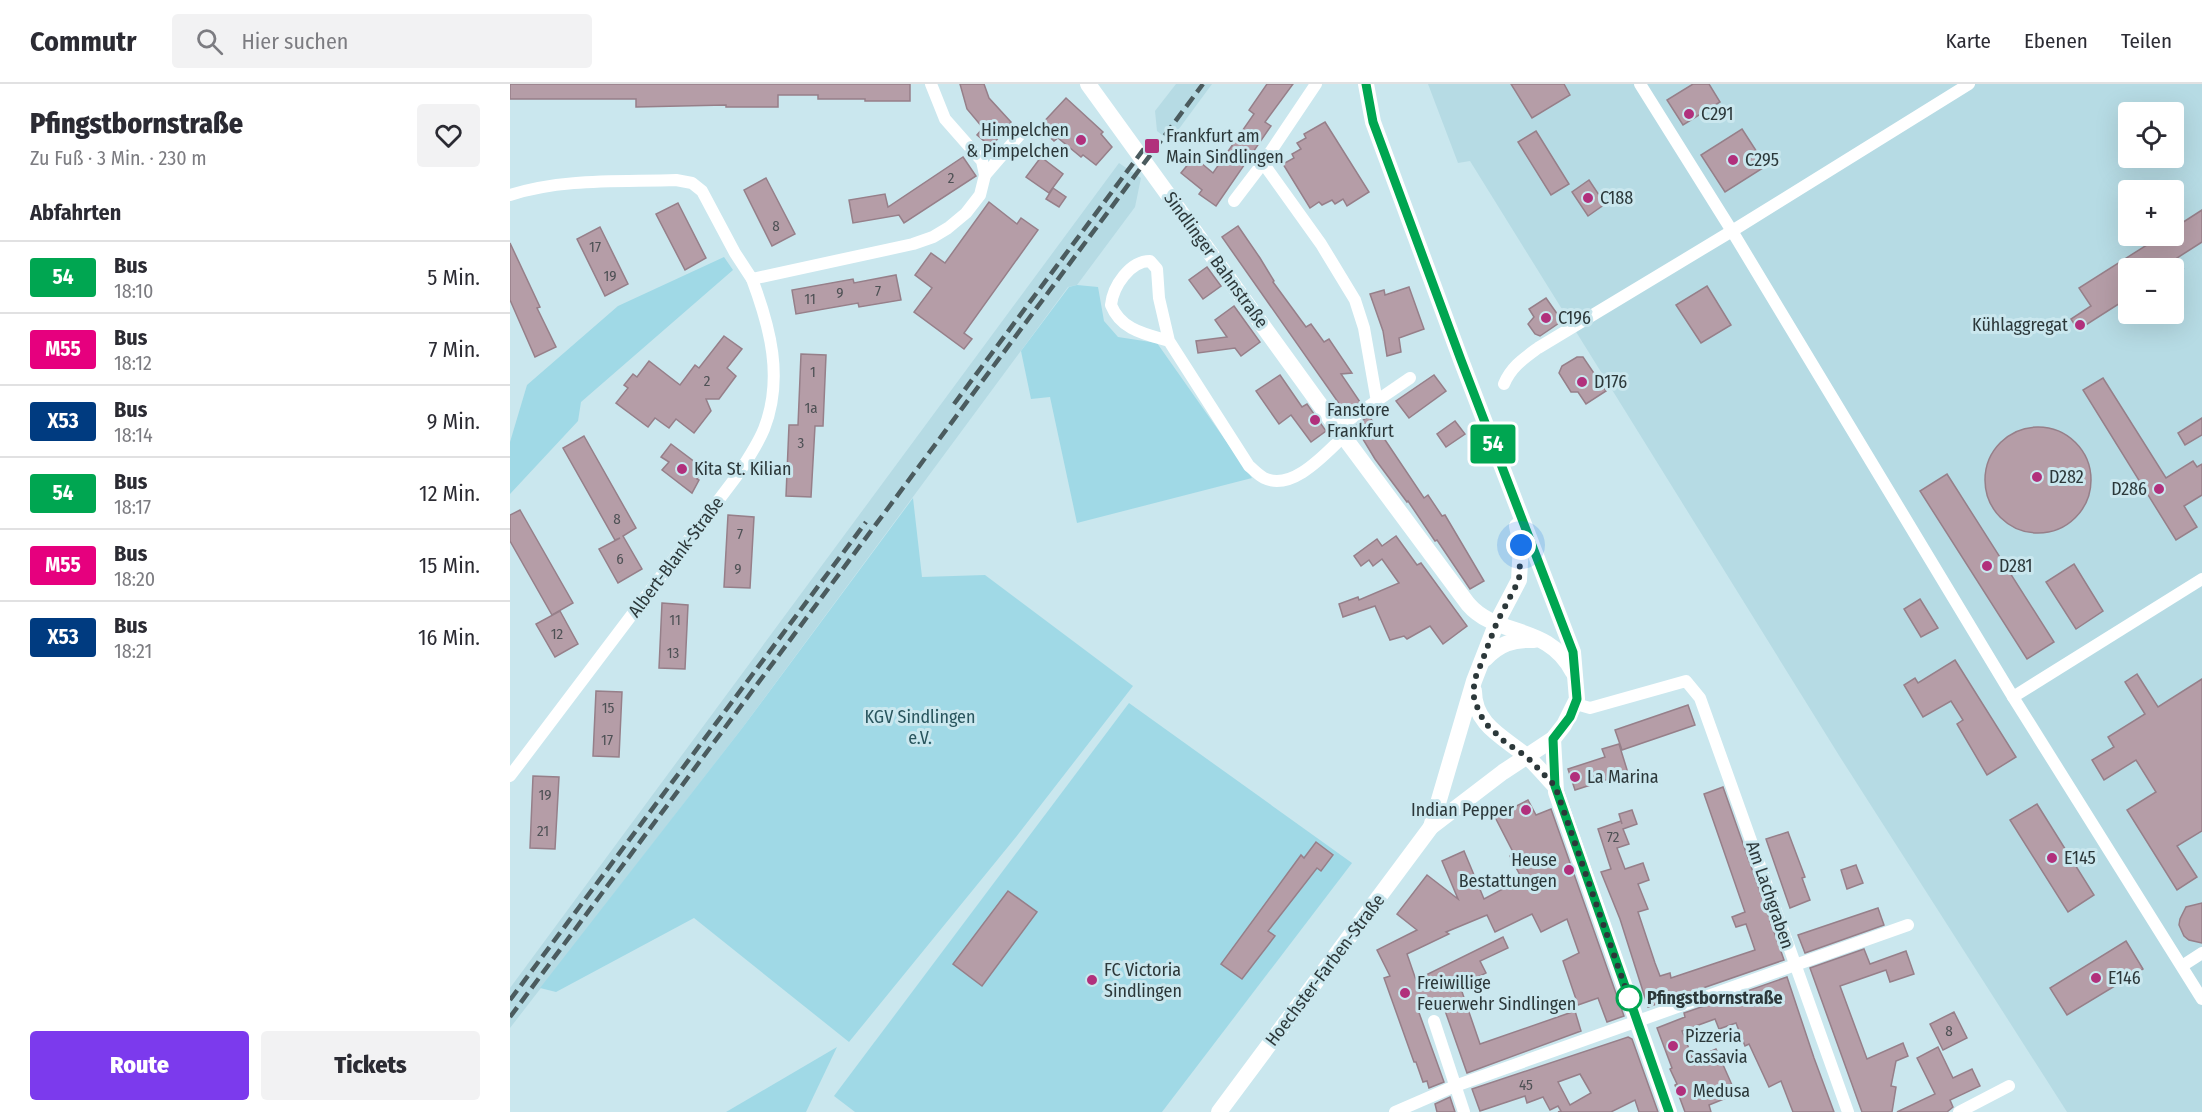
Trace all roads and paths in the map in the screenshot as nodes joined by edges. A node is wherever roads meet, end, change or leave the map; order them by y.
1 (931, 84) edge
2 (1088, 84) edge
3 (1316, 84) edge
4 (1366, 84) edge
5 (1640, 84) edge
6 (1969, 84) edge
7 (1023, 131) dead end
8 (1263, 163) junction
9 (985, 175) junction
10 (510, 195) edge
11 (1234, 201) dead end
12 (1732, 231) junction
13 (752, 279) junction
14 (1169, 341) junction
15 (1410, 378) dead end
16 (1504, 384) dead end
17 (1377, 402) junction
18 (1340, 432) junction
19 (1509, 486) junction
20 (2202, 579) edge
21 (1497, 622) junction
22 (1541, 640) junction
23 (1481, 664) junction
24 (1576, 679) junction
25 (1474, 681) junction
26 (2013, 697) junction
27 (1576, 704) junction
28 (1556, 735) junction
29 (1500, 736) junction
30 (1527, 757) junction
31 (510, 777) edge
32 (1555, 786) junction
33 (1431, 827) junction
34 (1908, 925) dead end
35 (2202, 953) edge
36 (1795, 965) junction
37 (2182, 966) junction
38 (2202, 999) edge
39 (1434, 1021) dead end
40 (1637, 1022) junction
41 (1455, 1086) junction
42 (2009, 1086) dead end
43 (1218, 1112) edge
44 (1395, 1112) edge
45 (1464, 1112) edge
46 (1669, 1112) edge
47 (1848, 1112) edge
48 (1959, 1112) edge

1 - 9 street
2 - 18 main road, Sindlinger Bahnstraße
3 - 8 street
4 - 19 main road, Hoechster-Farben-Straße
5 - 12 street
6 - 12 street
7 - 9 street
8 - 11 street
8 - 17 street
9 - 13 street
10 - 13 street, Albert-Blank-Straße
12 - 16 street
12 - 26 street
13 - 31 street, Albert-Blank-Straße
14 - 14 street
14 - 18 street
15 - 17 street
17 - 18 street
18 - 21 main road, Sindlinger Bahnstraße
19 - 21 main road, Hoechster-Farben-Straße
19 - 24 main road, Hoechster-Farben-Straße
20 - 26 street
21 - 22 main road, Sindlinger Bahnstraße
21 - 23 main road, Hoechster-Farben-Straße
22 - 23 main road
22 - 24 main road
23 - 25 main road, Hoechster-Farben-Straße
24 - 27 main road, Hoechster-Farben-Straße
25 - 29 main road
25 - 33 main road, Hoechster-Farben-Straße
26 - 37 street
27 - 28 main road, Hoechster-Farben-Straße
27 - 36 street, Am Lachgraben
28 - 29 main road
28 - 30 main road, Hoechster-Farben-Straße
28 - 32 main road
29 - 30 main road
30 - 32 main road
30 - 33 main road, Hoechster-Farben-Straße
32 - 40 main road
33 - 43 main road, Hoechster-Farben-Straße
34 - 36 street
35 - 37 street
36 - 40 street
36 - 47 street, Am Lachgraben
37 - 38 street
39 - 41 street
40 - 41 street
40 - 46 main road
41 - 44 street
41 - 45 street
42 - 48 street

